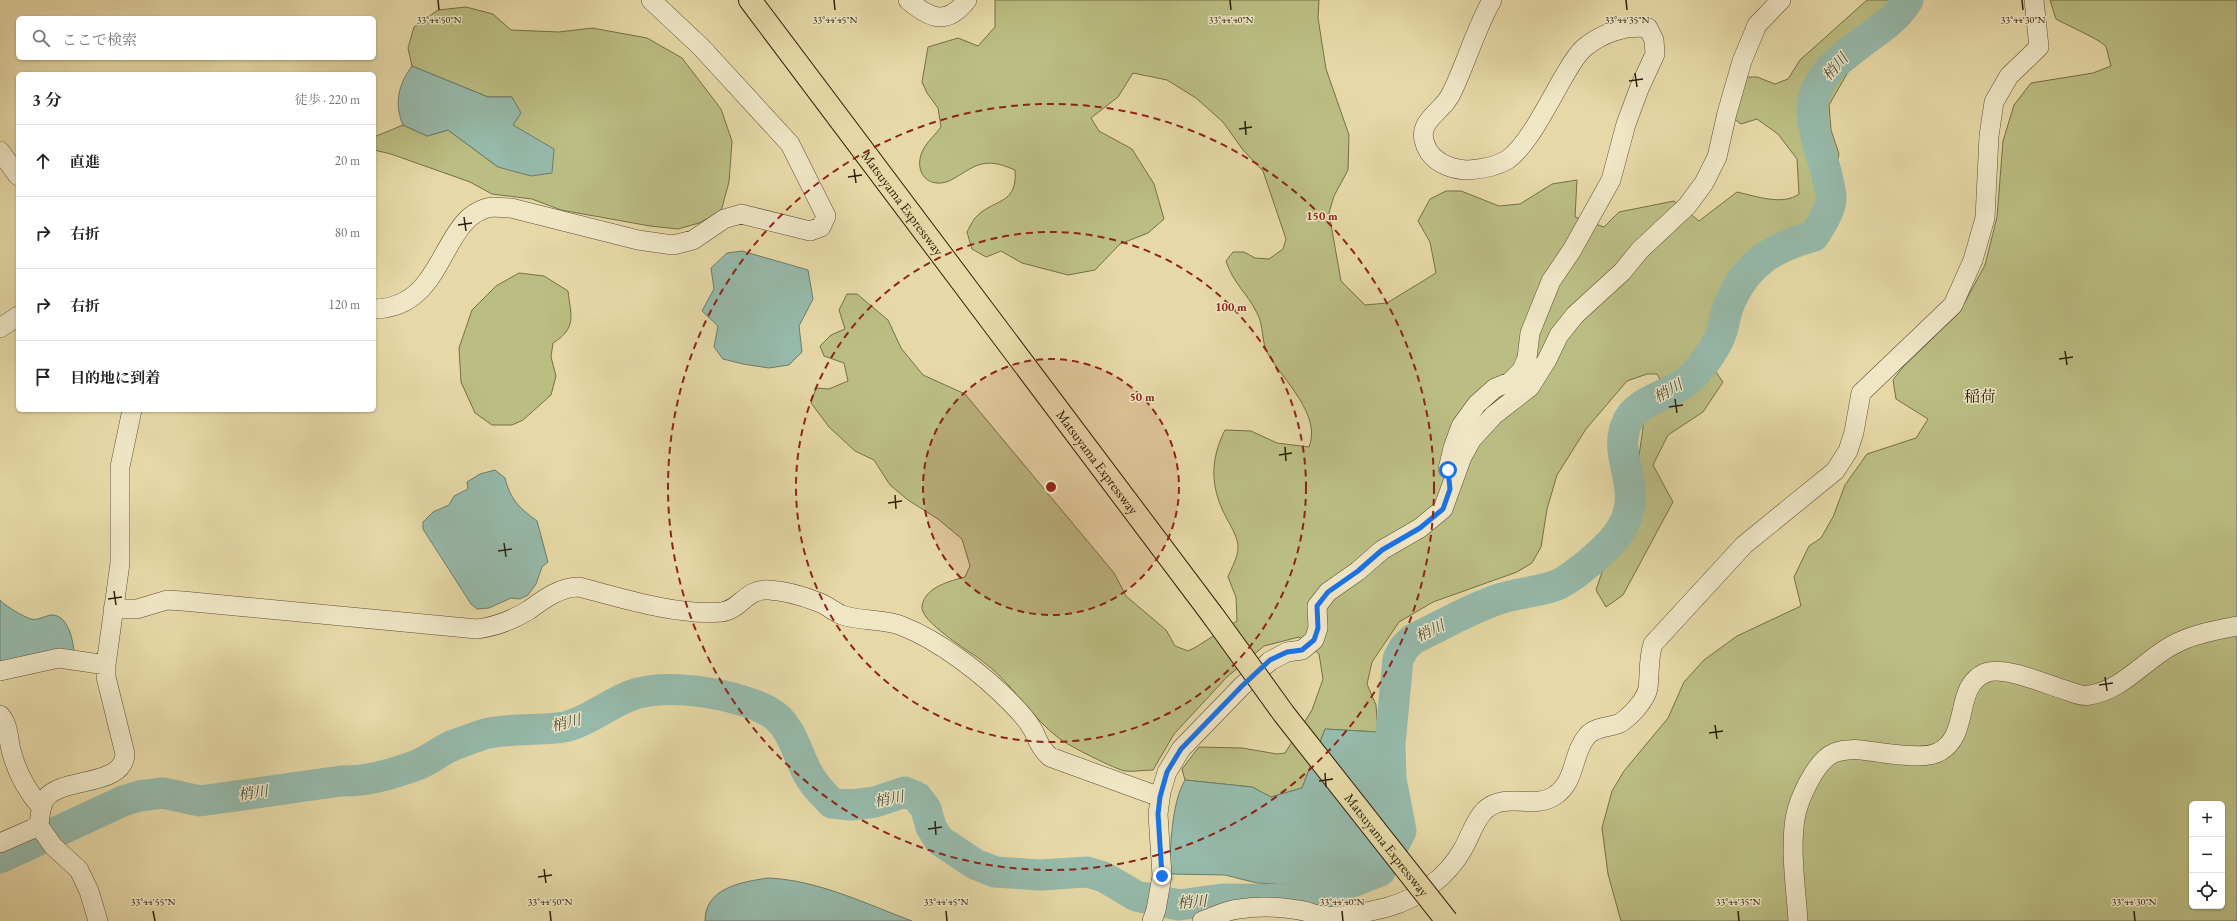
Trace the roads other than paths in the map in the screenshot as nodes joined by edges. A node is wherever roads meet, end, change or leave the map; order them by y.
1 (651, 0) edge
2 (750, 0) edge
3 (908, 0) edge
4 (967, 0) edge
5 (1492, 0) edge
6 (1781, 0) edge
7 (2034, 0) edge
8 (0, 151) edge
9 (16, 173) edge
10 (376, 309) edge
11 (16, 317) edge
12 (0, 328) edge
13 (132, 412) edge
14 (1450, 489) junction
15 (113, 609) junction
16 (2237, 626) edge
17 (106, 665) junction
18 (0, 671) edge
19 (0, 715) edge
20 (1160, 797) junction
21 (41, 807) junction
22 (39, 826) junction
23 (0, 843) edge
24 (1390, 906) junction
25 (98, 921) edge
26 (1152, 921) edge
27 (1202, 921) edge
28 (1376, 921) edge
29 (1447, 921) edge
30 (1798, 921) edge

1 - 10 street
2 - 29 highway, Matsuyama Expressway, bridge
3 - 4 street
5 - 14 street
6 - 14 street
7 - 24 street
8 - 9 street
11 - 12 street
13 - 15 street
14 - 20 street
15 - 17 street
15 - 20 street
16 - 30 street
17 - 18 street
17 - 21 street
19 - 21 street
20 - 26 street
21 - 22 street
22 - 23 street
22 - 25 street
24 - 27 street
24 - 28 street

